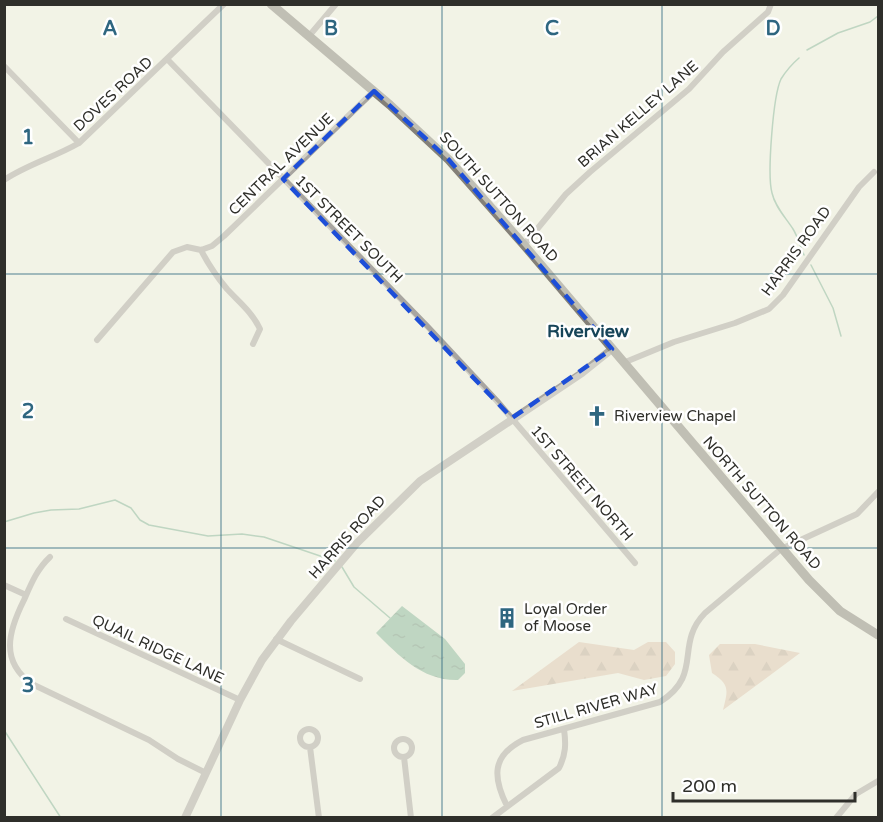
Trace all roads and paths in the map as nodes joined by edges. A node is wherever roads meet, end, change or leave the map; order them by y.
1 (224, 4) edge
2 (272, 4) edge
3 (336, 4) edge
4 (771, 4) edge
5 (309, 36) junction
6 (167, 59) junction
7 (4, 66) edge
8 (374, 91) junction
9 (79, 143) junction
10 (874, 172) dead end
11 (283, 179) junction
12 (4, 180) edge
13 (524, 245) junction
14 (201, 250) junction
15 (97, 340) dead end
16 (253, 344) dead end
17 (612, 349) junction
18 (623, 363) junction
19 (512, 418) junction
20 (879, 492) edge
21 (781, 549) junction
22 (50, 557) dead end
23 (635, 563) dead end
24 (4, 585) edge
25 (26, 595) junction
26 (66, 619) dead end
27 (879, 635) edge
28 (276, 639) junction
29 (360, 679) dead end
30 (240, 700) junction
31 (564, 729) junction
32 (310, 747) dead end
33 (404, 757) dead end
34 (206, 773) junction
35 (879, 781) edge
36 (507, 807) junction
37 (185, 818) edge
38 (319, 818) edge
39 (411, 818) edge
40 (492, 818) edge
41 (836, 818) edge

1 - 6 street, DOVES ROAD
2 - 5 main road, SOUTH SUTTON ROAD
3 - 5 street
4 - 13 street, BRIAN KELLEY LANE
5 - 8 main road, SOUTH SUTTON ROAD
6 - 9 street, DOVES ROAD
6 - 11 street, 1ST STREET SOUTH
7 - 9 street
8 - 11 street, CENTRAL AVENUE
8 - 13 main road, SOUTH SUTTON ROAD
9 - 12 street, DOVES ROAD
10 - 18 street, HARRIS ROAD
11 - 14 street, CENTRAL AVENUE
11 - 19 street, 1ST STREET SOUTH
13 - 17 main road, SOUTH SUTTON ROAD
14 - 15 street
14 - 16 street
17 - 18 main road, NORTH SUTTON ROAD
17 - 19 street, HARRIS ROAD
18 - 21 main road, NORTH SUTTON ROAD
19 - 23 street, 1ST STREET NORTH
19 - 28 street, HARRIS ROAD
20 - 21 street, STILL RIVER WAY
21 - 27 main road, NORTH SUTTON ROAD
21 - 31 street, STILL RIVER WAY
22 - 25 street
24 - 25 street
25 - 34 street
26 - 30 street, QUAIL RIDGE LANE
28 - 29 street
28 - 30 street, HARRIS ROAD
30 - 34 street, HARRIS ROAD
31 - 36 street
31 - 36 street, STILL RIVER WAY
32 - 38 street
33 - 39 street
34 - 37 street, HARRIS ROAD
35 - 41 street
36 - 40 street

